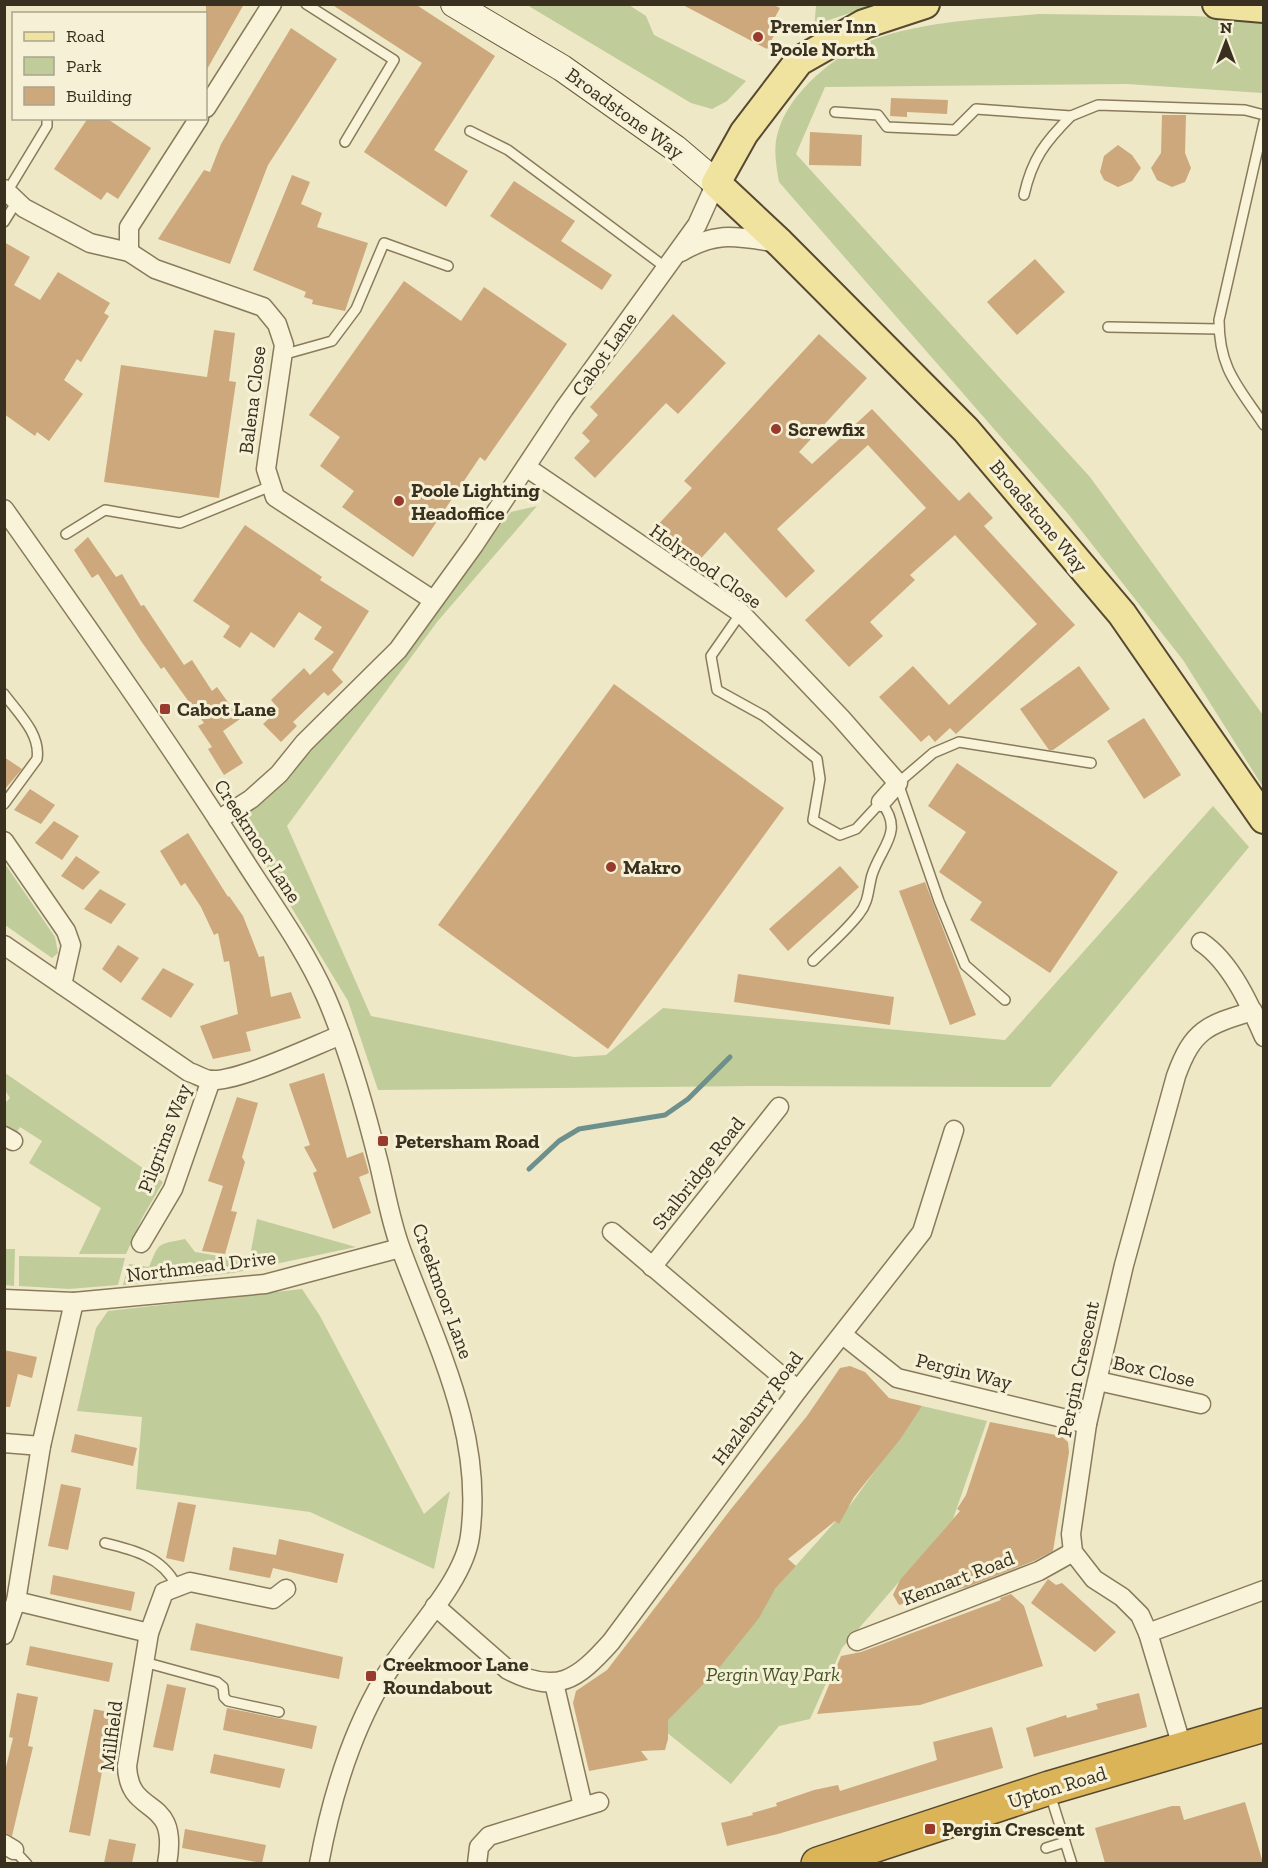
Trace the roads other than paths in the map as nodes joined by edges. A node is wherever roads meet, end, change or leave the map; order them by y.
1 (272, 4) edge
2 (306, 4) edge
3 (454, 4) edge
4 (925, 4) edge
5 (1217, 4) edge
6 (1222, 5) edge
7 (1263, 8) edge
8 (207, 106) edge
9 (835, 112) dead end
10 (1263, 115) edge
11 (1071, 116) junction
12 (47, 120) edge
13 (198, 120) edge
14 (1263, 122) edge
15 (470, 131) dead end
16 (345, 142) dead end
17 (716, 183) junction
18 (10, 194) edge
19 (1024, 195) dead end
20 (4, 222) edge
21 (780, 243) junction
22 (129, 252) junction
23 (670, 261) junction
24 (448, 266) dead end
25 (1108, 327) dead end
26 (1219, 329) junction
27 (282, 356) junction
28 (1263, 425) edge
29 (526, 467) junction
30 (271, 486) junction
31 (4, 509) edge
32 (66, 534) dead end
33 (433, 600) junction
34 (741, 613) junction
35 (4, 694) edge
36 (1091, 763) dead end
37 (898, 783) junction
38 (881, 802) junction
39 (4, 804) edge
40 (1263, 819) edge
41 (218, 820) junction
42 (4, 841) edge
43 (1201, 942) dead end
44 (4, 945) edge
45 (813, 961) dead end
46 (62, 985) junction
47 (1005, 1000) dead end
48 (1253, 1011) junction
49 (341, 1035) junction
50 (1263, 1037) edge
51 (211, 1080) junction
52 (779, 1107) dead end
53 (954, 1130) dead end
54 (612, 1232) dead end
55 (141, 1243) dead end
56 (400, 1248) junction
57 (652, 1267) junction
58 (4, 1299) edge
59 (74, 1302) junction
60 (843, 1335) junction
61 (1098, 1381) junction
62 (798, 1390) junction
63 (1201, 1404) dead end
64 (1087, 1424) junction
65 (4, 1443) edge
66 (41, 1446) junction
67 (105, 1543) dead end
68 (1072, 1552) junction
69 (176, 1585) junction
70 (1263, 1590) edge
71 (278, 1600) dead end
72 (16, 1601) junction
73 (435, 1605) junction
74 (149, 1633) junction
75 (1148, 1633) junction
76 (4, 1635) edge
77 (857, 1641) dead end
78 (144, 1662) junction
79 (554, 1683) junction
80 (279, 1712) dead end
81 (1263, 1726) edge
82 (1183, 1750) junction
83 (1049, 1788) junction
84 (325, 1833) junction
85 (1065, 1842) junction
86 (9, 1847) edge
87 (1046, 1848) dead end
88 (851, 1858) edge
89 (27, 1863) edge
90 (167, 1863) edge
91 (320, 1863) edge
92 (328, 1863) edge
93 (477, 1863) edge
94 (818, 1863) edge
95 (1072, 1863) edge

1 - 8 street
2 - 16 lane
3 - 17 street, Broadstone Way
4 - 17 main road, Cabot Lane
5 - 6 main road
6 - 7 main road
9 - 11 lane
10 - 11 lane
11 - 19 lane
12 - 18 lane
13 - 22 street
14 - 26 lane
15 - 23 lane
17 - 21 main road, Broadstone Way
17 - 23 street, Cabot Lane
18 - 20 lane
18 - 22 street, Balena Close
21 - 23 street
21 - 40 main road, Broadstone Way
22 - 27 street, Balena Close
23 - 29 street, Cabot Lane
24 - 27 lane
25 - 26 lane
26 - 28 lane
27 - 30 street, Balena Close
29 - 33 street, Cabot Lane
29 - 34 street, Holyrood Close
30 - 32 lane
30 - 33 street
31 - 41 street, Creekmoor Lane
33 - 41 street, Cabot Lane
34 - 37 street, Holyrood Close
34 - 38 lane
35 - 39 lane
36 - 37 lane
37 - 38 street
37 - 47 lane
38 - 45 lane
41 - 49 street, Creekmoor Lane
42 - 46 street
43 - 48 street
44 - 46 street
46 - 51 street
48 - 50 street
48 - 61 street, Pergin Crescent
49 - 51 street
49 - 56 street, Creekmoor Lane
51 - 55 street, Pilgrims Way
52 - 57 street, Stalbridge Road
53 - 60 street, Hazlebury Road
54 - 57 street
56 - 59 street, Northmead Drive
56 - 73 street, Creekmoor Lane
57 - 62 street
58 - 59 street, Northmead Drive
59 - 66 street
60 - 62 street, Hazlebury Road
60 - 64 street, Pergin Way
61 - 63 street, Box Close
61 - 64 street, Pergin Crescent
62 - 79 street, Hazlebury Road
64 - 68 street, Pergin Crescent
65 - 66 street
66 - 72 street
67 - 69 lane
68 - 75 street
68 - 77 street, Kennart Road
69 - 71 street
69 - 74 street, Millfield
70 - 75 street
72 - 74 street
72 - 76 street
73 - 79 street
73 - 84 street, Creekmoor Lane
74 - 78 street, Millfield
75 - 82 street
78 - 80 lane
78 - 90 street, Millfield
79 - 93 street
81 - 82 highway, Upton Road
82 - 83 highway, Upton Road
83 - 85 lane
83 - 88 highway, Upton Road
84 - 91 street, Creekmoor Lane
84 - 92 street, Creekmoor Lane
85 - 87 lane
85 - 95 lane
86 - 89 lane
88 - 94 highway, Upton Road

